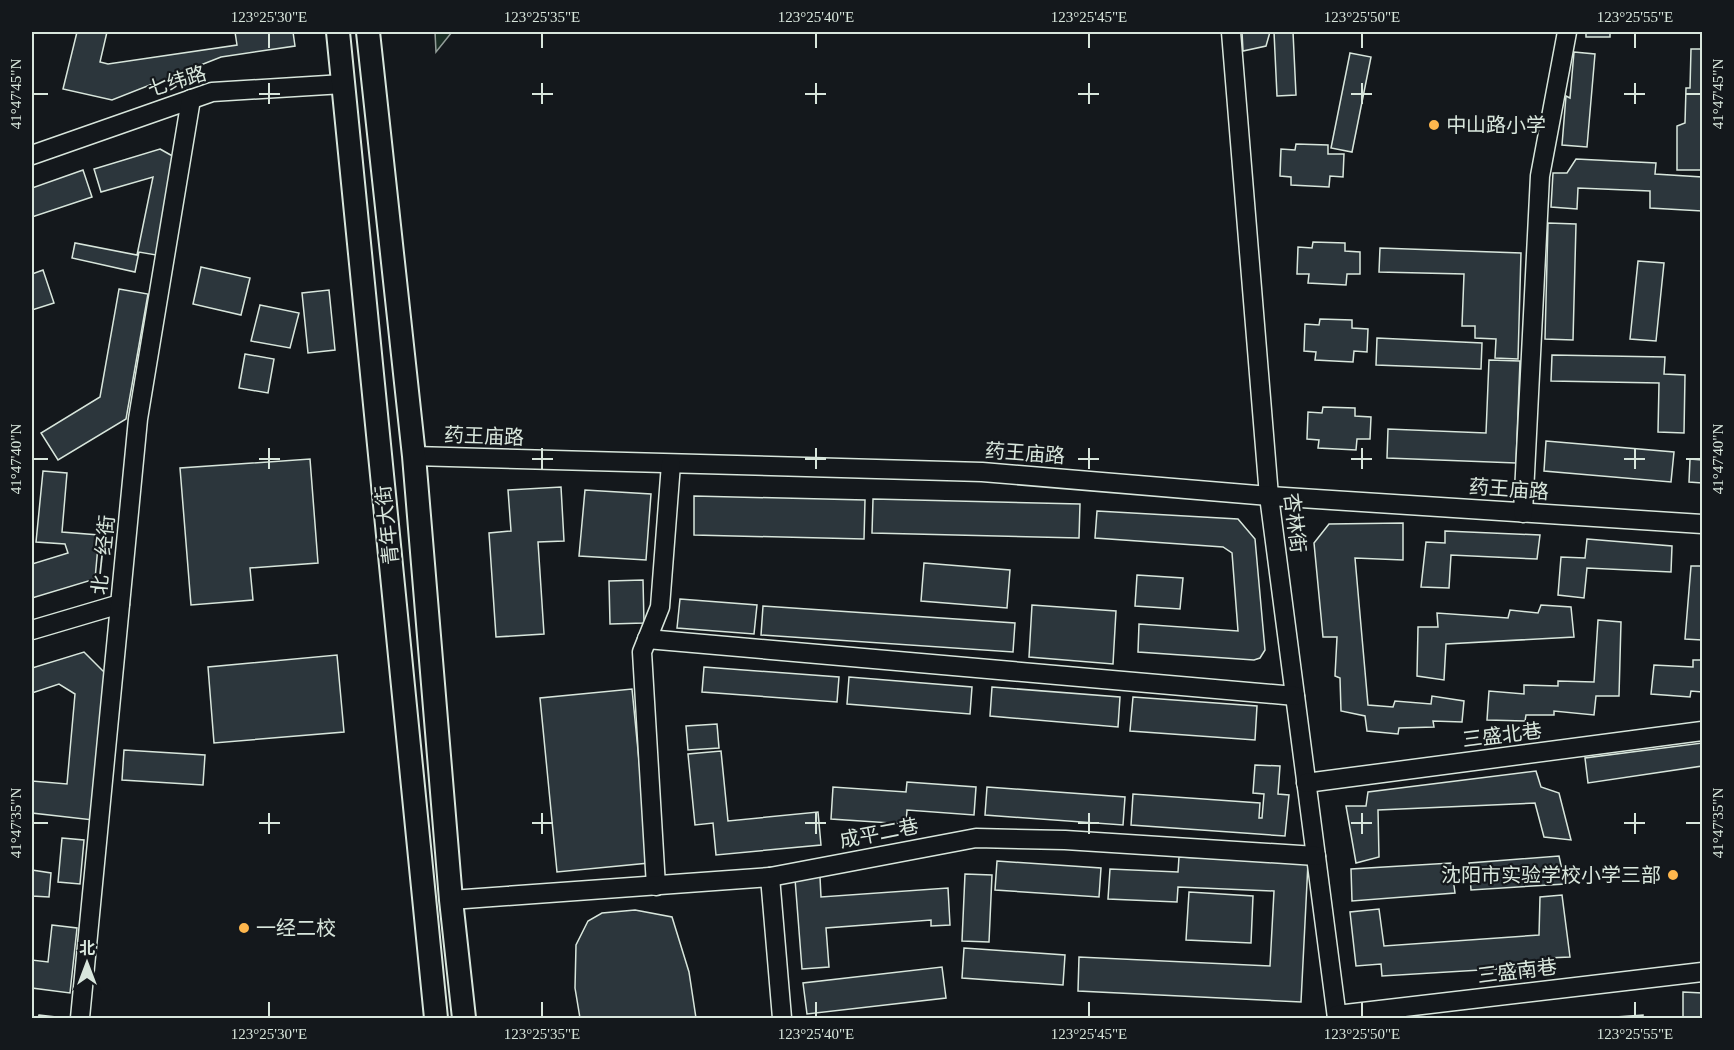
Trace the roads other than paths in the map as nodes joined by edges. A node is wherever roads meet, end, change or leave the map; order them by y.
1 (338, 32) edge
2 (368, 32) edge
3 (1231, 32) edge
4 (1567, 32) edge
5 (343, 84) junction
6 (191, 99) junction
7 (32, 155) edge
8 (414, 456) junction
9 (671, 464) junction
10 (1269, 496) junction
11 (1524, 513) junction
12 (1702, 524) edge
13 (120, 604) junction
14 (32, 630) edge
15 (647, 639) junction
16 (1295, 696) junction
17 (1702, 731) edge
18 (1306, 783) junction
19 (1316, 856) junction
20 (770, 877) junction
21 (656, 886) junction
22 (451, 900) junction
23 (1702, 972) edge
24 (1337, 1017) edge
25 (80, 1018) edge
26 (436, 1018) edge
27 (464, 1018) edge
28 (782, 1018) edge

1 - 5 main road, 青年大街
2 - 8 main road, 青年大街
3 - 10 street, 杏林街
4 - 11 street
5 - 6 street, 七纬路
5 - 26 main road, 青年大街
6 - 7 street, 七纬路
6 - 13 street, 北一经街
8 - 9 street, 药王庙路
8 - 22 main road, 青年大街
9 - 10 street, 药王庙路
9 - 15 street
10 - 11 street, 药王庙路
10 - 16 street, 杏林街
11 - 12 street, 药王庙路
13 - 14 street
13 - 25 street, 北一经街
15 - 16 street
15 - 21 street
16 - 18 street, 杏林街
17 - 18 street, 三盛北巷
18 - 19 street, 杏林街
19 - 20 street, 成平二巷
19 - 24 street, 杏林街
20 - 21 street, 成平二巷
20 - 28 street
21 - 22 street, 成平二巷
22 - 27 main road, 青年大街
23 - 24 street, 三盛南巷

